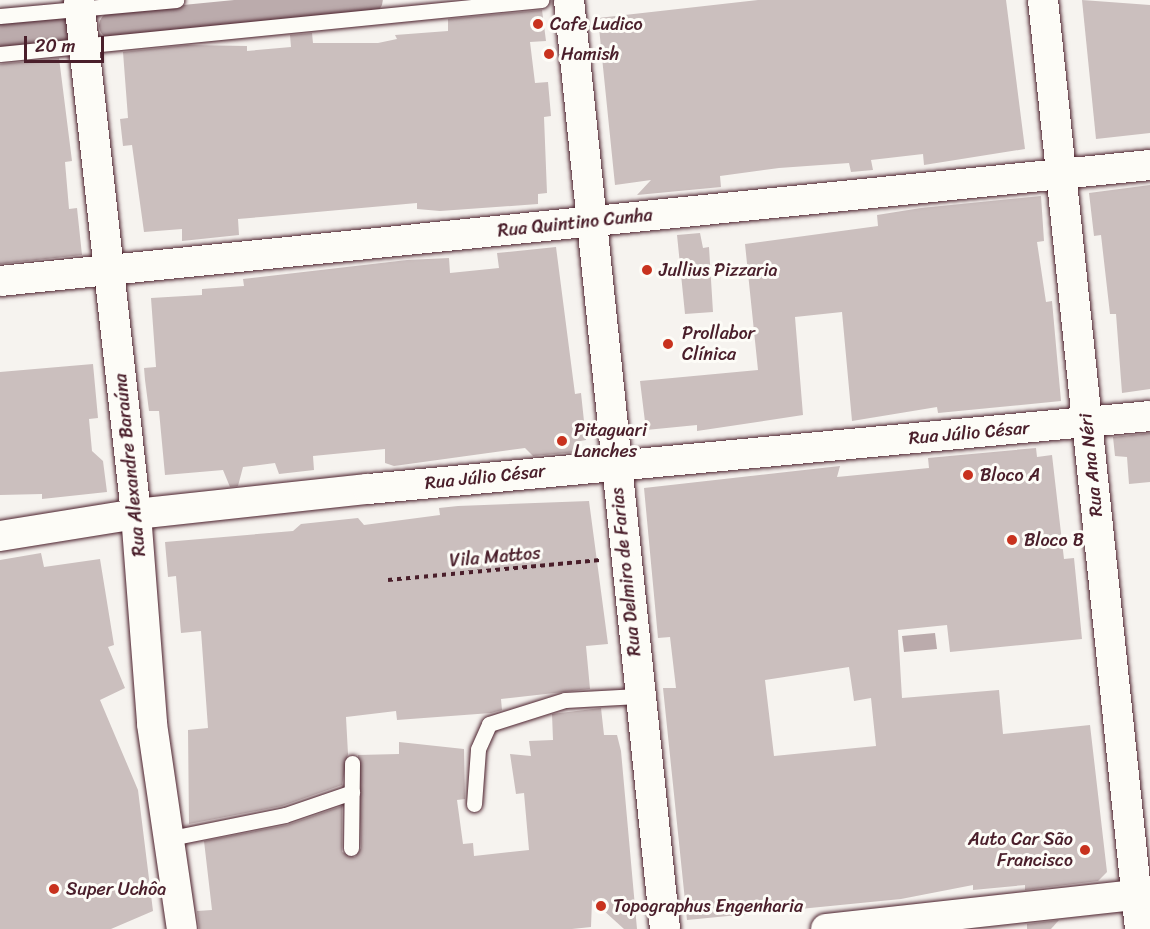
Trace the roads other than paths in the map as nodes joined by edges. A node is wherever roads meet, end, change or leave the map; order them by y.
1 (176, 0) edge
2 (541, 0) edge
3 (569, 0) edge
4 (1043, 0) edge
5 (79, 6) edge
6 (0, 16) edge
7 (83, 45) junction
8 (0, 54) edge
9 (1150, 165) edge
10 (1061, 173) junction
11 (589, 222) junction
12 (109, 269) junction
13 (0, 281) edge
14 (1150, 416) edge
15 (1086, 423) junction
16 (616, 464) junction
17 (136, 514) junction
18 (0, 536) edge
19 (638, 696) junction
20 (352, 763) dead end
21 (352, 792) junction
22 (474, 804) dead end
23 (166, 839) junction
24 (351, 848) dead end
25 (1143, 894) edge
26 (182, 929) edge
27 (665, 929) edge
28 (826, 929) edge
29 (1140, 929) edge

1 - 5 lane
2 - 7 lane
3 - 11 street, Rua Delmiro de Farias
4 - 10 street, Rua Ana Néri
5 - 6 lane
5 - 7 street, Rua Alexandre Baraúna
7 - 8 lane
7 - 12 street, Rua Alexandre Baraúna
9 - 10 street, Rua Quintino Cunha
10 - 11 street, Rua Quintino Cunha
10 - 15 street, Rua Ana Néri
11 - 12 street, Rua Quintino Cunha
11 - 16 street, Rua Delmiro de Farias
12 - 13 street, Rua Quintino Cunha
12 - 17 street, Rua Alexandre Baraúna
14 - 15 street, Rua Júlio César
15 - 16 street, Rua Júlio César
15 - 25 street, Rua Ana Néri
16 - 17 street, Rua Júlio César
16 - 19 street, Rua Delmiro de Farias
17 - 18 street, Rua Júlio César
17 - 23 street, Rua Alexandre Baraúna
19 - 22 lane
19 - 27 street, Rua Delmiro de Farias
20 - 21 lane
21 - 23 lane
21 - 24 lane
23 - 26 street, Rua Alexandre Baraúna
25 - 28 street
25 - 29 street, Rua Ana Néri

